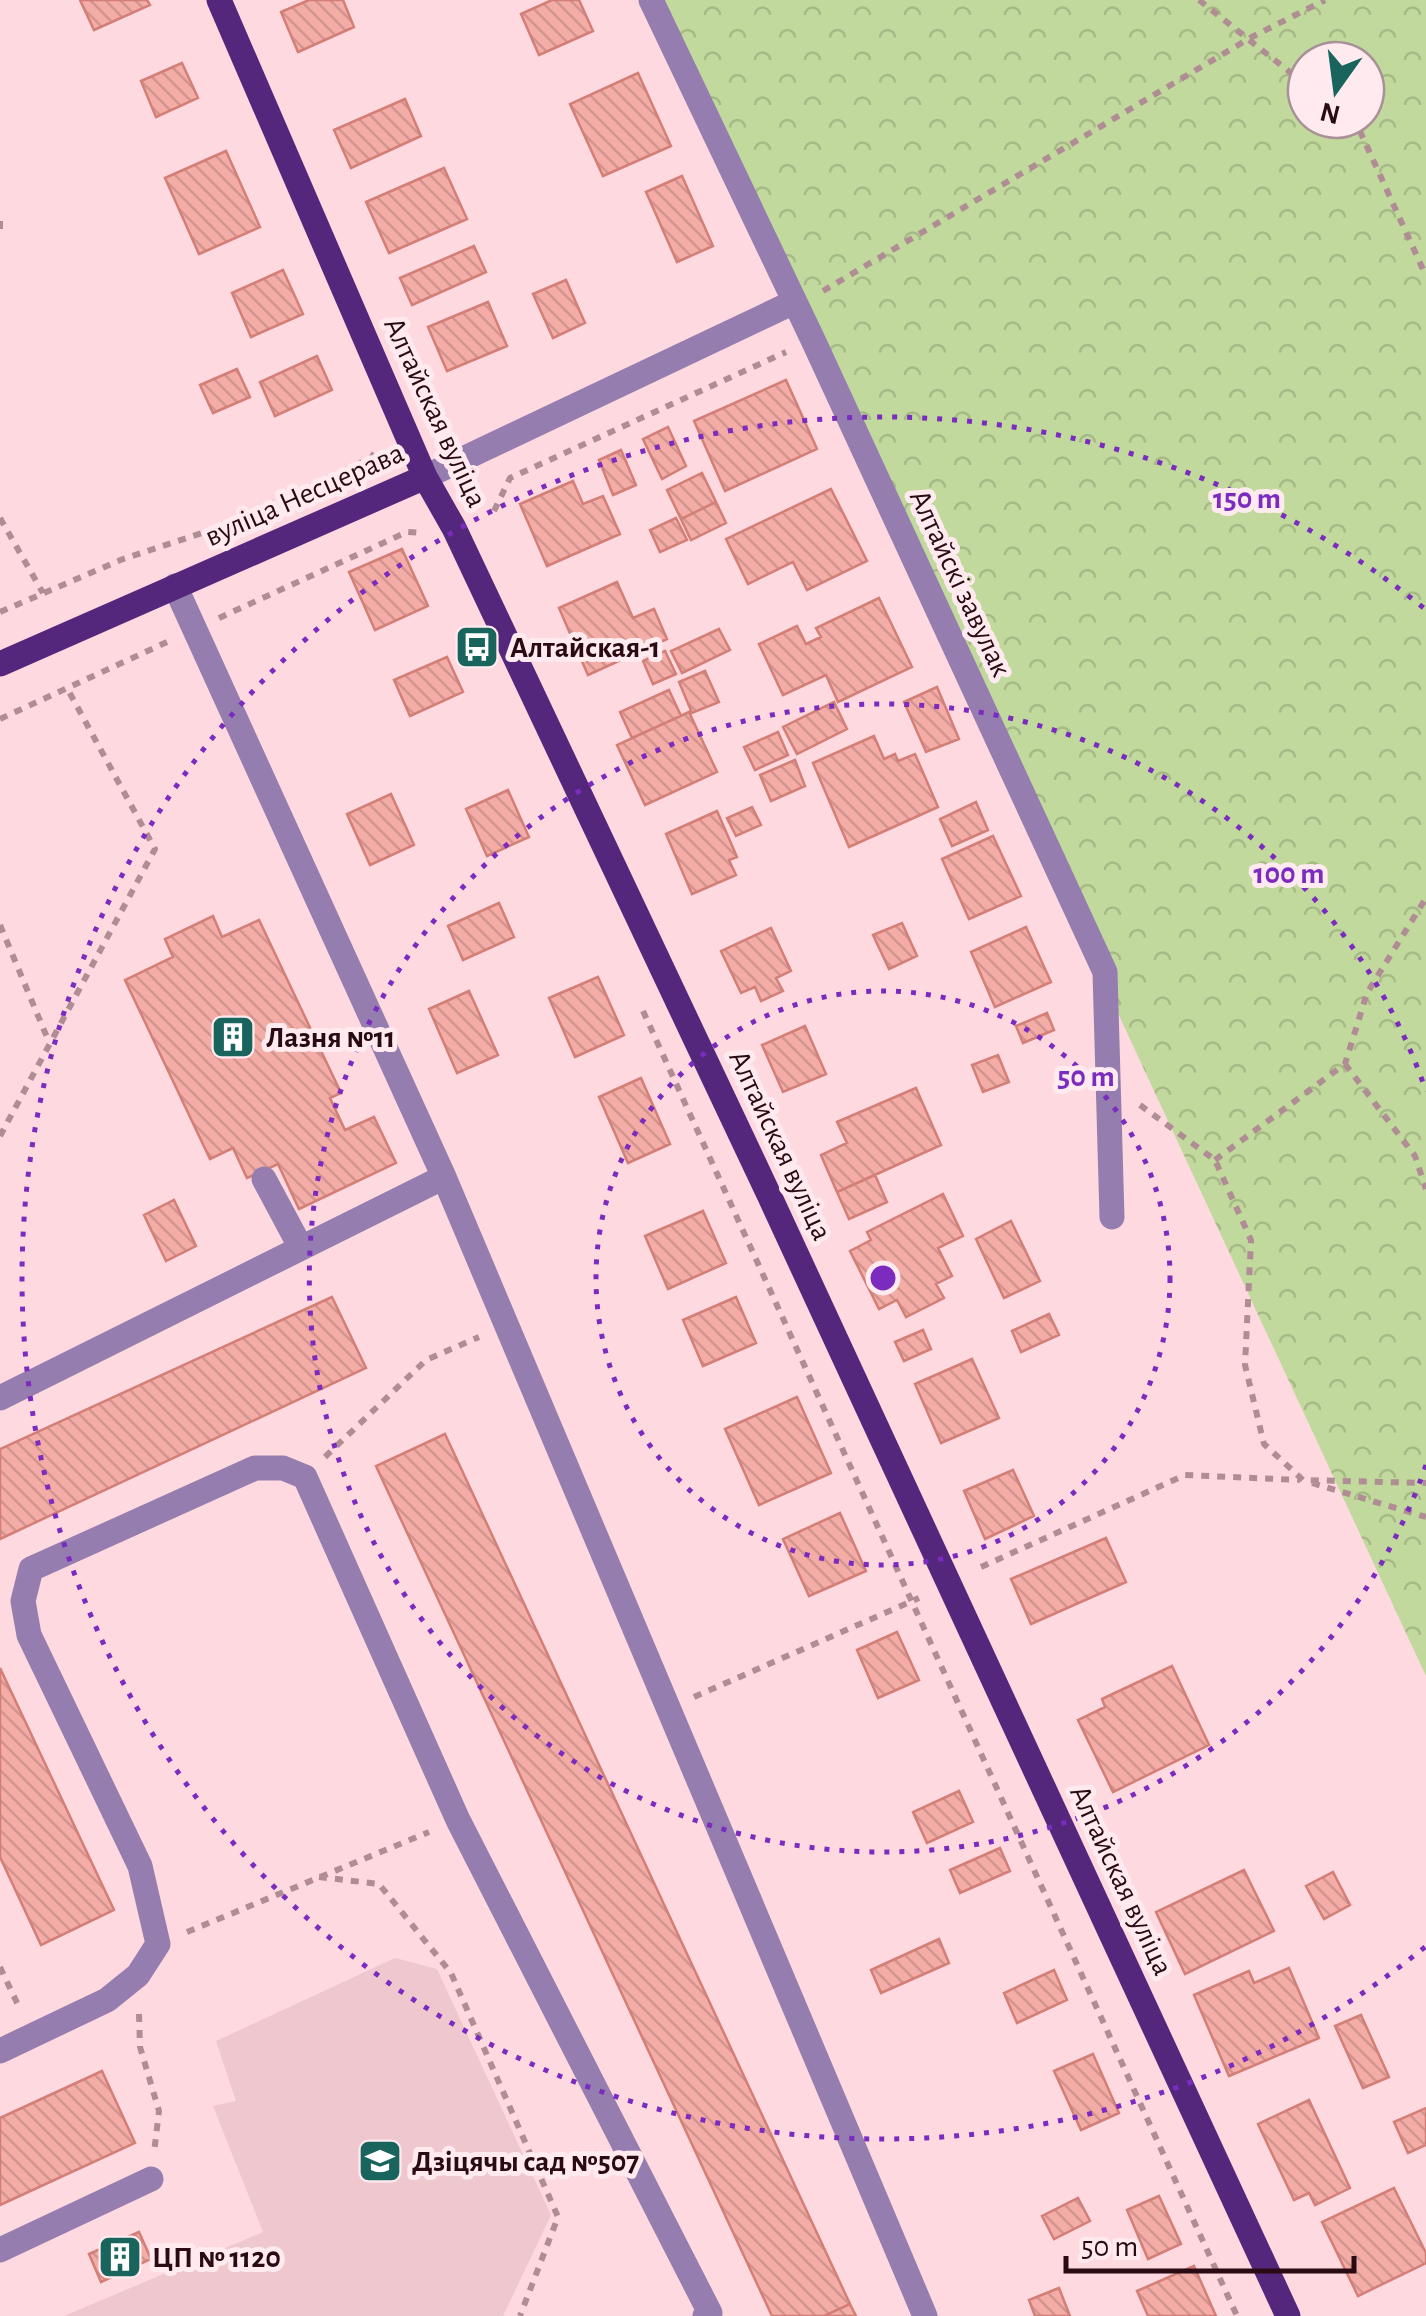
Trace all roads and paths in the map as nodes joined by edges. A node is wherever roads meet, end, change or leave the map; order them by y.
1 (218, 0) edge
2 (651, 0) edge
3 (1199, 0) edge
4 (1325, 0) edge
5 (1250, 38) junction
6 (1286, 68) edge
7 (1364, 140) edge
8 (0, 221) edge
9 (0, 235) edge
10 (1426, 276) edge
11 (826, 290) junction
12 (794, 302) junction
13 (813, 340) junction
14 (384, 441) dead end
15 (425, 477) junction
16 (494, 511) dead end
17 (0, 518) edge
18 (407, 532) dead end
19 (430, 539) dead end
20 (175, 586) junction
21 (43, 593) junction
22 (0, 612) edge
23 (0, 664) edge
24 (67, 688) dead end
25 (1426, 898) edge
26 (0, 925) edge
27 (641, 1007) dead end
28 (50, 1043) junction
29 (1346, 1064) junction
30 (1107, 1080) junction
31 (0, 1136) edge
32 (1214, 1160) junction
33 (444, 1178) junction
34 (264, 1179) dead end
35 (1426, 1189) edge
36 (1112, 1217) dead end
37 (301, 1248) junction
38 (507, 1325) junction
39 (0, 1398) edge
40 (305, 1477) junction
41 (1303, 1480) junction
42 (1426, 1483) edge
43 (1426, 1518) edge
44 (981, 1566) dead end
45 (915, 1600) junction
46 (669, 1706) junction
47 (458, 1820) junction
48 (319, 1877) junction
49 (158, 1944) junction
50 (0, 1967) edge
51 (33, 2035) junction
52 (140, 2047) dead end
53 (0, 2051) edge
54 (159, 2110) dead end
55 (151, 2179) dead end
56 (0, 2250) edge
57 (520, 2316) edge
58 (704, 2316) edge
59 (925, 2316) edge
60 (1237, 2316) edge
61 (1288, 2316) edge

1 - 15 main road, Алтайская вуліца
2 - 12 street, Алтайскі завулак
3 - 5 path
4 - 5 path
5 - 6 path
5 - 11 path
7 - 10 path
8 - 9 path
11 - 12 path
11 - 13 path
12 - 13 street, Алтайскі завулак
12 - 15 street, вуліца Несцерава
13 - 16 path
13 - 30 street, Алтайскі завулак
14 - 21 path
15 - 20 main road, вуліца Несцерава
15 - 61 main road, Алтайская вуліца
17 - 21 path
18 - 19 path
20 - 23 main road, вуліца Несцерава
20 - 33 street
21 - 22 path
24 - 28 path
25 - 29 path
26 - 28 path
27 - 45 path
28 - 31 path
29 - 32 path
29 - 35 path
30 - 32 path
30 - 36 street, Алтайскі завулак
32 - 41 path
33 - 37 street
33 - 38 street
34 - 37 street
37 - 39 street
38 - 40 path
38 - 46 street
40 - 47 street
40 - 49 street
41 - 42 path
41 - 43 path
41 - 44 path
45 - 46 path
45 - 60 path
46 - 59 street
47 - 48 path
47 - 58 street
48 - 49 path
48 - 57 path
49 - 51 street
50 - 51 path
51 - 53 street
52 - 54 path
55 - 56 street

